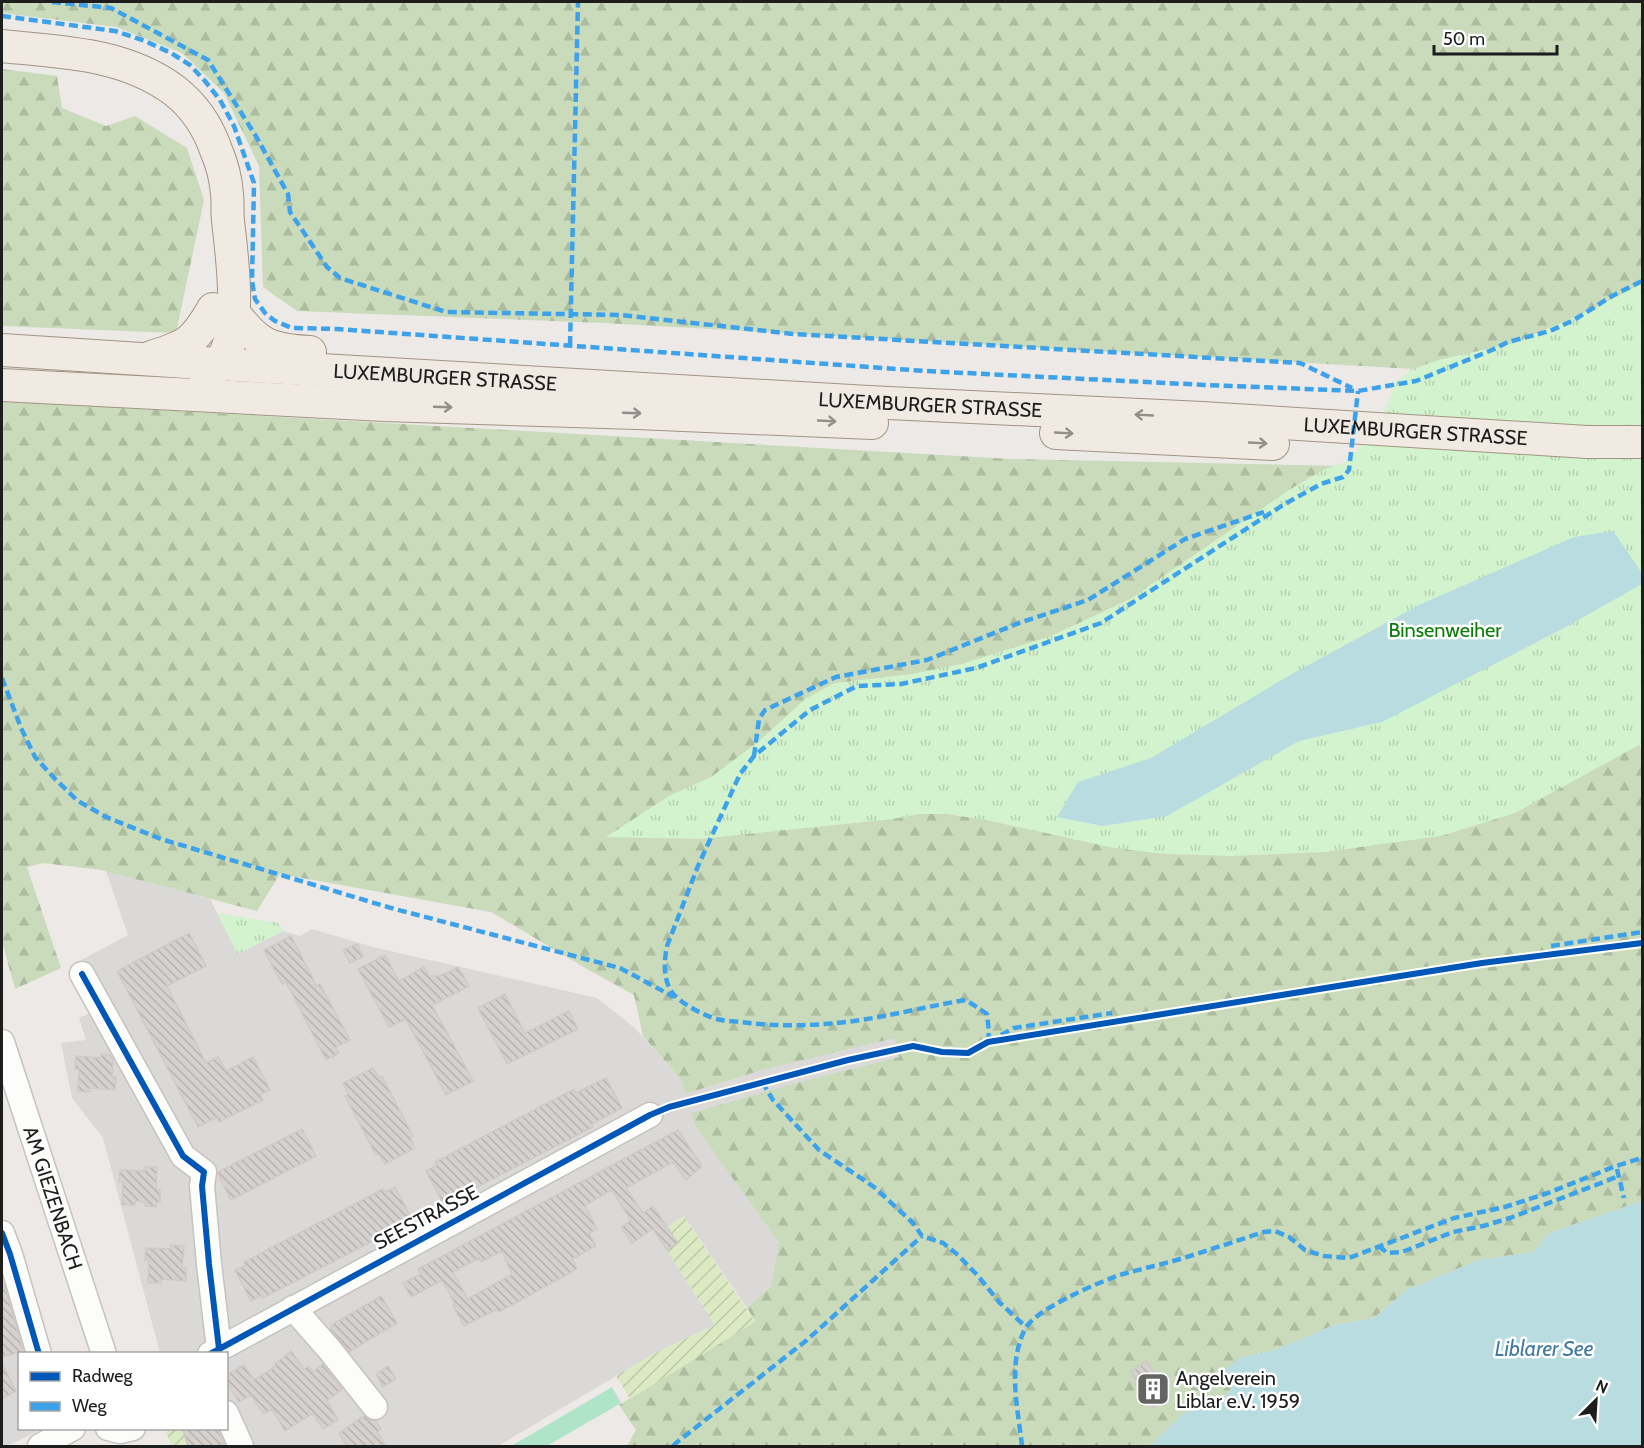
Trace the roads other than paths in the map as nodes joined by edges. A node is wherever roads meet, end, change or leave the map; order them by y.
1 (2, 46) edge
2 (224, 311) junction
3 (2, 350) edge
4 (143, 360) junction
5 (218, 364) junction
6 (2, 368) edge
7 (2, 385) edge
8 (868, 402) junction
9 (384, 405) junction
10 (1642, 442) edge
11 (1642, 464) edge
12 (82, 974) dead end
13 (2, 1042) edge
14 (650, 1115) dead end
15 (2, 1233) edge
16 (293, 1308) junction
17 (214, 1351) edge
18 (39, 1352) edge
19 (104, 1352) edge
20 (375, 1407) dead end
21 (228, 1417) edge
22 (69, 1430) edge
23 (40, 1446) edge
24 (241, 1446) edge

1 - 2 main road
2 - 4 main road
2 - 5 main road
2 - 8 main road
3 - 4 main road, LUXEMBURGER STRASSE
4 - 5 main road, LUXEMBURGER STRASSE
5 - 6 main road
5 - 8 main road, LUXEMBURGER STRASSE
5 - 9 main road
7 - 9 main road
10 -> 8 main road, LUXEMBURGER STRASSE
9 -> 11 main road, LUXEMBURGER STRASSE
12 - 17 street, SEESTRASSE
13 - 19 street, AM GIEZENBACH
14 - 16 street, SEESTRASSE
15 - 18 street
16 - 17 street, SEESTRASSE
16 - 20 street
21 - 24 street
22 - 23 street

